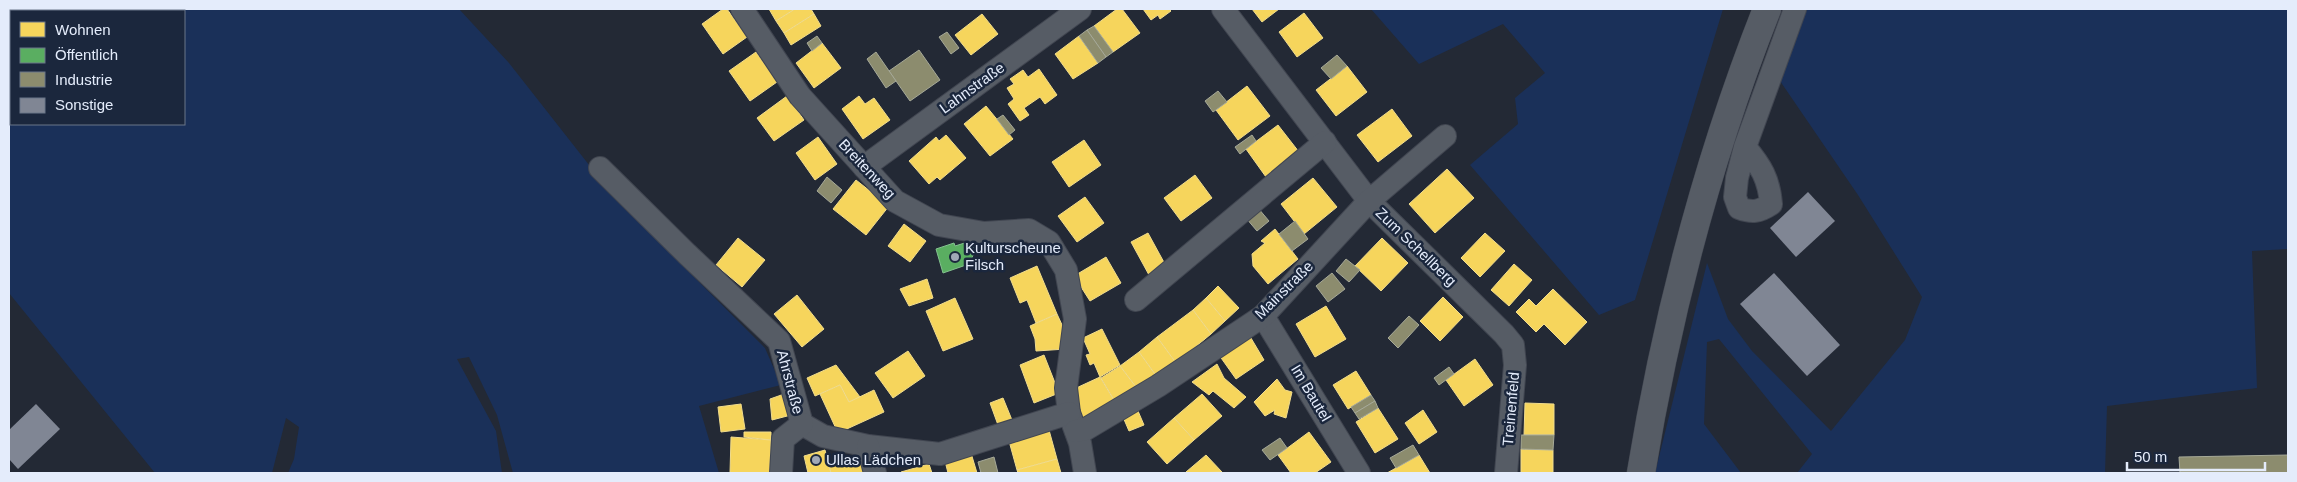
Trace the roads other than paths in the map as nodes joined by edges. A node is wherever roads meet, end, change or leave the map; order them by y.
1 (742, 9) edge
2 (1080, 9) edge
3 (1223, 9) edge
4 (1767, 9) edge
5 (1795, 9) edge
6 (1445, 136) dead end
7 (1325, 142) junction
8 (1745, 147) dead end
9 (864, 166) junction
10 (600, 168) dead end
11 (1369, 201) junction
12 (1136, 300) dead end
13 (1263, 316) junction
14 (1513, 345) joint
15 (1073, 422) junction
16 (802, 424) junction
17 (868, 446) junction
18 (781, 473) edge
19 (875, 473) edge
20 (1086, 473) edge
21 (1358, 473) edge
22 (1506, 473) edge
23 (1641, 473) edge

1 - 9 street, Breitenweg
2 - 9 street, Lahnstraße
3 - 7 street, Zum Schellberg
4 - 23 main road
5 - 8 street
6 - 11 street, Mainstraße
7 - 11 street, Zum Schellberg
7 - 12 street
9 - 15 street, Breitenweg
10 - 16 street, Ahrstraße
11 - 13 street, Mainstraße
11 - 14 street, Zum Schellberg
13 - 15 street, Mainstraße
13 - 21 street, Im Bautel
14 - 22 street, Treinenfeld
15 - 17 street, Ahrstraße
15 - 20 street, Breitenweg
16 - 17 street, Ahrstraße
16 - 18 street
17 - 19 street

